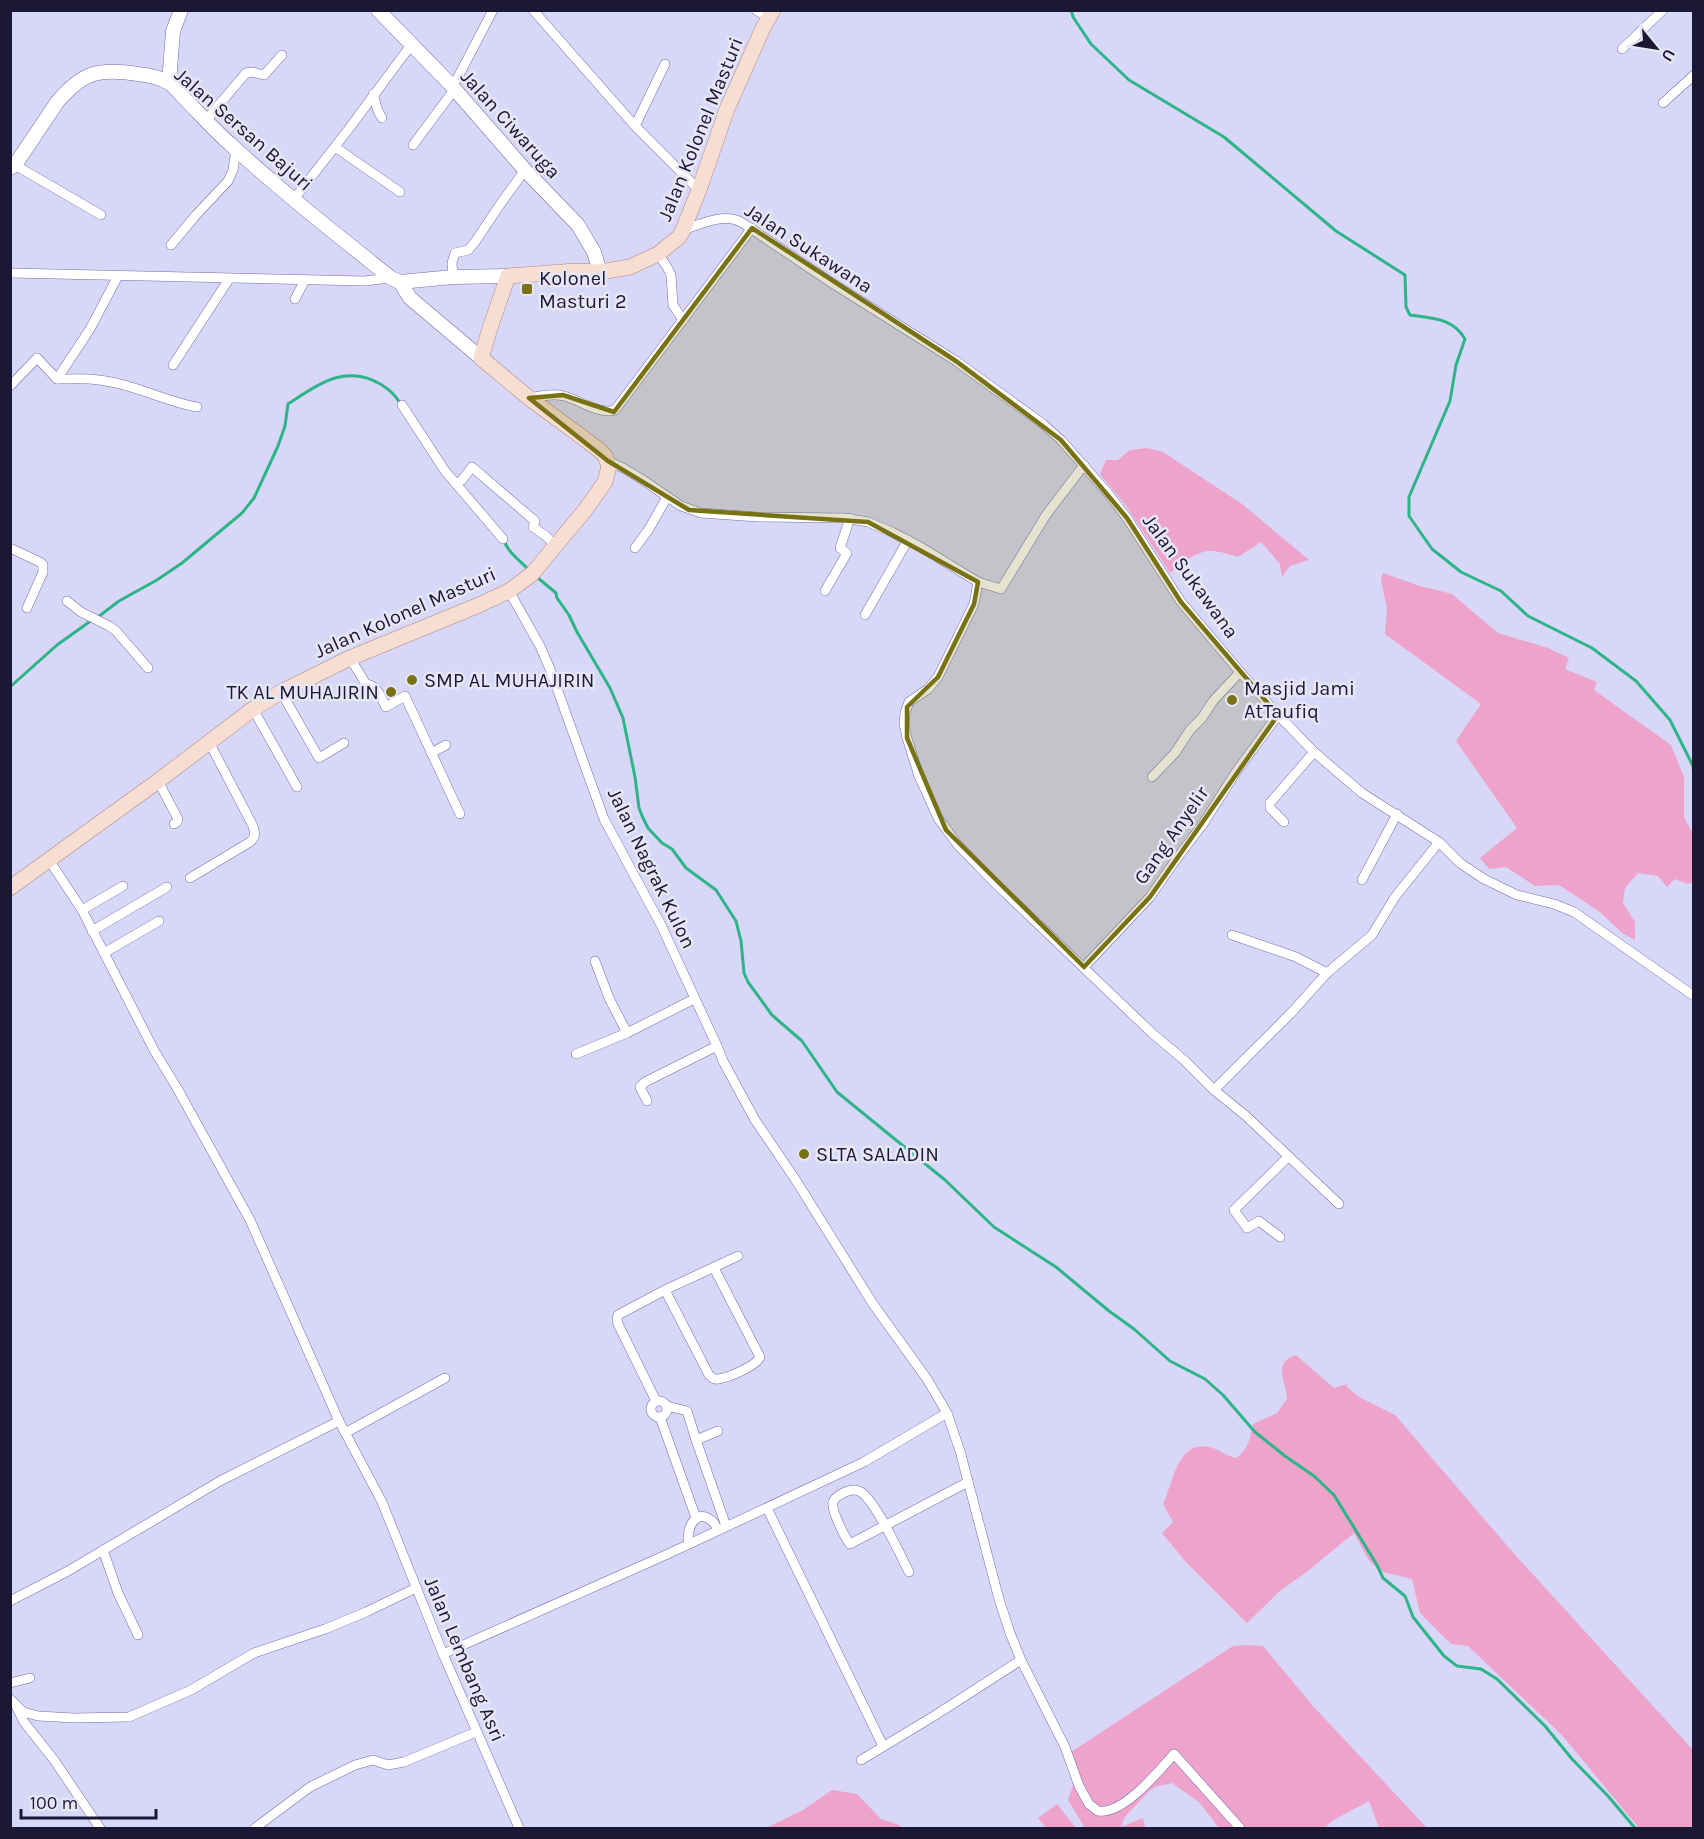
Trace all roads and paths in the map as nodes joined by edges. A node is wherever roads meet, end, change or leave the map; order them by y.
1 (181, 10) edge
2 (378, 10) edge
3 (493, 10) edge
4 (533, 10) edge
5 (1663, 10) edge
6 (766, 13) edge
7 (543, 14) edge
8 (411, 45) junction
9 (1622, 49) dead end
10 (282, 55) dead end
11 (665, 64) dead end
12 (1694, 75) edge
13 (169, 83) junction
14 (452, 87) junction
15 (373, 94) junction
16 (1663, 103) dead end
17 (382, 118) dead end
18 (206, 120) junction
19 (635, 126) junction
20 (413, 145) dead end
21 (335, 147) junction
22 (236, 149) junction
23 (13, 167) edge
24 (525, 170) junction
25 (699, 190) junction
26 (400, 192) dead end
27 (294, 199) junction
28 (101, 215) dead end
29 (752, 228) junction
30 (683, 230) junction
31 (171, 245) dead end
32 (658, 254) junction
33 (600, 272) junction
34 (10, 273) edge
35 (118, 276) junction
36 (508, 276) junction
37 (453, 277) junction
38 (229, 279) junction
39 (305, 280) junction
40 (395, 280) junction
41 (295, 299) dead end
42 (683, 320) junction
43 (482, 358) junction
44 (173, 365) dead end
45 (57, 380) junction
46 (10, 386) edge
47 (529, 398) junction
48 (402, 405) dead end
49 (197, 407) dead end
50 (608, 461) junction
51 (1084, 465) junction
52 (457, 484) junction
53 (667, 497) junction
54 (850, 518) junction
55 (503, 539) dead end
56 (908, 540) junction
57 (555, 546) junction
58 (10, 548) edge
59 (635, 548) dead end
60 (978, 582) junction
61 (508, 591) junction
62 (825, 591) dead end
63 (67, 601) dead end
64 (27, 608) dead end
65 (865, 615) dead end
66 (350, 657) junction
67 (148, 668) dead end
68 (1240, 672) junction
69 (281, 692) junction
70 (253, 710) junction
71 (1278, 715) junction
72 (209, 742) junction
73 (344, 742) dead end
74 (446, 745) dead end
75 (1314, 752) junction
76 (431, 753) junction
77 (1152, 777) dead end
78 (158, 781) junction
79 (297, 787) dead end
80 (460, 814) dead end
81 (1397, 814) junction
82 (1284, 822) dead end
83 (174, 824) dead end
84 (1439, 842) junction
85 (49, 860) junction
86 (190, 878) dead end
87 (1362, 880) dead end
88 (123, 886) dead end
89 (167, 887) dead end
90 (10, 888) edge
91 (81, 910) junction
92 (159, 921) dead end
93 (92, 931) junction
94 (1232, 934) dead end
95 (104, 953) junction
96 (595, 961) dead end
97 (1084, 967) junction
98 (1327, 973) junction
99 (1694, 996) edge
100 (694, 999) junction
101 (627, 1033) junction
102 (717, 1046) junction
103 (576, 1054) dead end
104 (1214, 1090) junction
105 (647, 1101) dead end
106 (1288, 1156) junction
107 (1339, 1204) dead end
108 (1280, 1237) dead end
109 (738, 1256) dead end
110 (714, 1268) junction
111 (665, 1290) junction
112 (445, 1378) dead end
113 (656, 1401) junction
114 (667, 1406) junction
115 (947, 1413) junction
116 (660, 1417) junction
117 (339, 1421) junction
118 (717, 1431) dead end
119 (345, 1433) junction
120 (696, 1440) junction
121 (968, 1482) junction
122 (767, 1508) junction
123 (696, 1518) junction
124 (886, 1527) junction
125 (722, 1528) junction
126 (689, 1544) junction
127 (104, 1550) junction
128 (909, 1572) dead end
129 (416, 1588) junction
130 (10, 1601) edge
131 (138, 1635) dead end
132 (443, 1654) junction
133 (1021, 1660) junction
134 (30, 1678) dead end
135 (10, 1683) edge
136 (10, 1699) edge
137 (17, 1708) junction
138 (476, 1732) junction
139 (883, 1746) junction
140 (861, 1760) dead end
141 (100, 1828) edge
142 (255, 1828) edge
143 (519, 1828) edge
144 (1240, 1828) edge

1 - 13 main road
2 - 8 main road, Jalan Ciwaruga
3 - 14 street
4 - 7 street
5 - 9 street
6 - 25 main road, Jalan Kolonel Masturi
7 - 19 street
8 - 14 main road, Jalan Ciwaruga
8 - 15 street
10 - 18 street
11 - 19 street
12 - 16 street
13 - 18 main road, Jalan Sersan Bajuri
13 - 23 main road, Jalan Sersan Bajuri
14 - 20 street
14 - 24 main road, Jalan Ciwaruga
15 - 17 street
15 - 21 street
18 - 22 main road, Jalan Sersan Bajuri
19 - 25 street
21 - 26 street
21 - 27 street
22 - 27 main road, Jalan Sersan Bajuri
22 - 31 street
23 - 28 street
24 - 33 main road, Jalan Ciwaruga
24 - 37 street
25 - 30 main road, Jalan Kolonel Masturi
27 - 40 main road, Jalan Sersan Bajuri
29 - 30 street, Jalan Sukawana
29 - 42 street
29 - 51 street, Jalan Sukawana
30 - 32 main road, Jalan Kolonel Masturi
32 - 33 main road, Jalan Kolonel Masturi
32 - 42 street
33 - 36 main road, Jalan Kolonel Masturi
34 - 35 street
35 - 38 street
35 - 45 street
36 - 37 main road
36 - 43 main road
37 - 40 main road
38 - 39 street
38 - 44 street
39 - 40 street
39 - 41 street
40 - 43 main road, Jalan Sersan Bajuri
42 - 47 street
43 - 47 main road
45 - 46 street
45 - 49 street
47 - 50 main road
48 - 52 street
50 - 53 street
50 - 57 main road, Jalan Kolonel Masturi
51 - 60 street
51 - 68 street, Jalan Sukawana
52 - 55 street
52 - 57 street
53 - 54 street
53 - 59 street
54 - 56 street
54 - 62 street
56 - 60 street
56 - 65 street
57 - 61 main road, Jalan Kolonel Masturi
58 - 64 street
60 - 97 street
61 - 66 main road, Jalan Kolonel Masturi
61 - 100 street, Jalan Nagrak Kulon
63 - 67 street
66 - 69 main road, Jalan Kolonel Masturi
66 - 76 street
68 - 71 street, Jalan Sukawana
68 - 77 street
69 - 70 main road, Jalan Kolonel Masturi
69 - 73 street
70 - 72 main road, Jalan Kolonel Masturi
70 - 79 street
71 - 75 street, Jalan Sukawana
71 - 97 street, Gang Anyelir
72 - 78 main road, Jalan Kolonel Masturi
72 - 86 street
74 - 76 street
75 - 81 street, Jalan Sukawana
75 - 82 street
76 - 80 street
78 - 83 street
78 - 85 main road, Jalan Kolonel Masturi
81 - 84 street, Jalan Sukawana
81 - 87 street
84 - 98 street
84 - 99 street, Jalan Sukawana
85 - 90 main road, Jalan Kolonel Masturi
85 - 91 street, Jalan Lembang Asri
88 - 91 street
89 - 93 street
91 - 93 street, Jalan Lembang Asri
92 - 95 street
93 - 95 street, Jalan Lembang Asri
94 - 98 street
95 - 117 street, Jalan Lembang Asri
96 - 101 street
97 - 104 street
98 - 104 street
100 - 101 street
100 - 102 street, Jalan Nagrak Kulon
101 - 103 street
102 - 105 street
102 - 115 street, Jalan Nagrak Kulon
104 - 106 street
106 - 107 street
106 - 108 street
109 - 110 street
110 - 111 street
110 - 111 street
111 - 113 street
112 - 119 street
113 - 114 street
113 - 116 street
114 - 116 street
114 - 120 street
115 - 121 street, Jalan Nagrak Kulon
115 - 122 street
116 - 123 street
117 - 119 street, Jalan Lembang Asri
117 - 127 street
118 - 120 street
119 - 129 street, Jalan Lembang Asri
120 - 125 street
121 - 124 street
121 - 133 street, Jalan Nagrak Kulon
122 - 125 street
122 - 139 street
123 - 125 street
123 - 126 street
124 - 124 street
124 - 128 street
125 - 126 street
126 - 132 street
127 - 130 street
127 - 131 street
129 - 132 street, Jalan Lembang Asri
129 - 137 street
132 - 138 street, Jalan Lembang Asri
133 - 139 street
133 - 144 street, Jalan Nagrak Kulon
134 - 135 street
136 - 137 street
137 - 141 street
138 - 142 street
138 - 143 street, Jalan Lembang Asri
139 - 140 street

